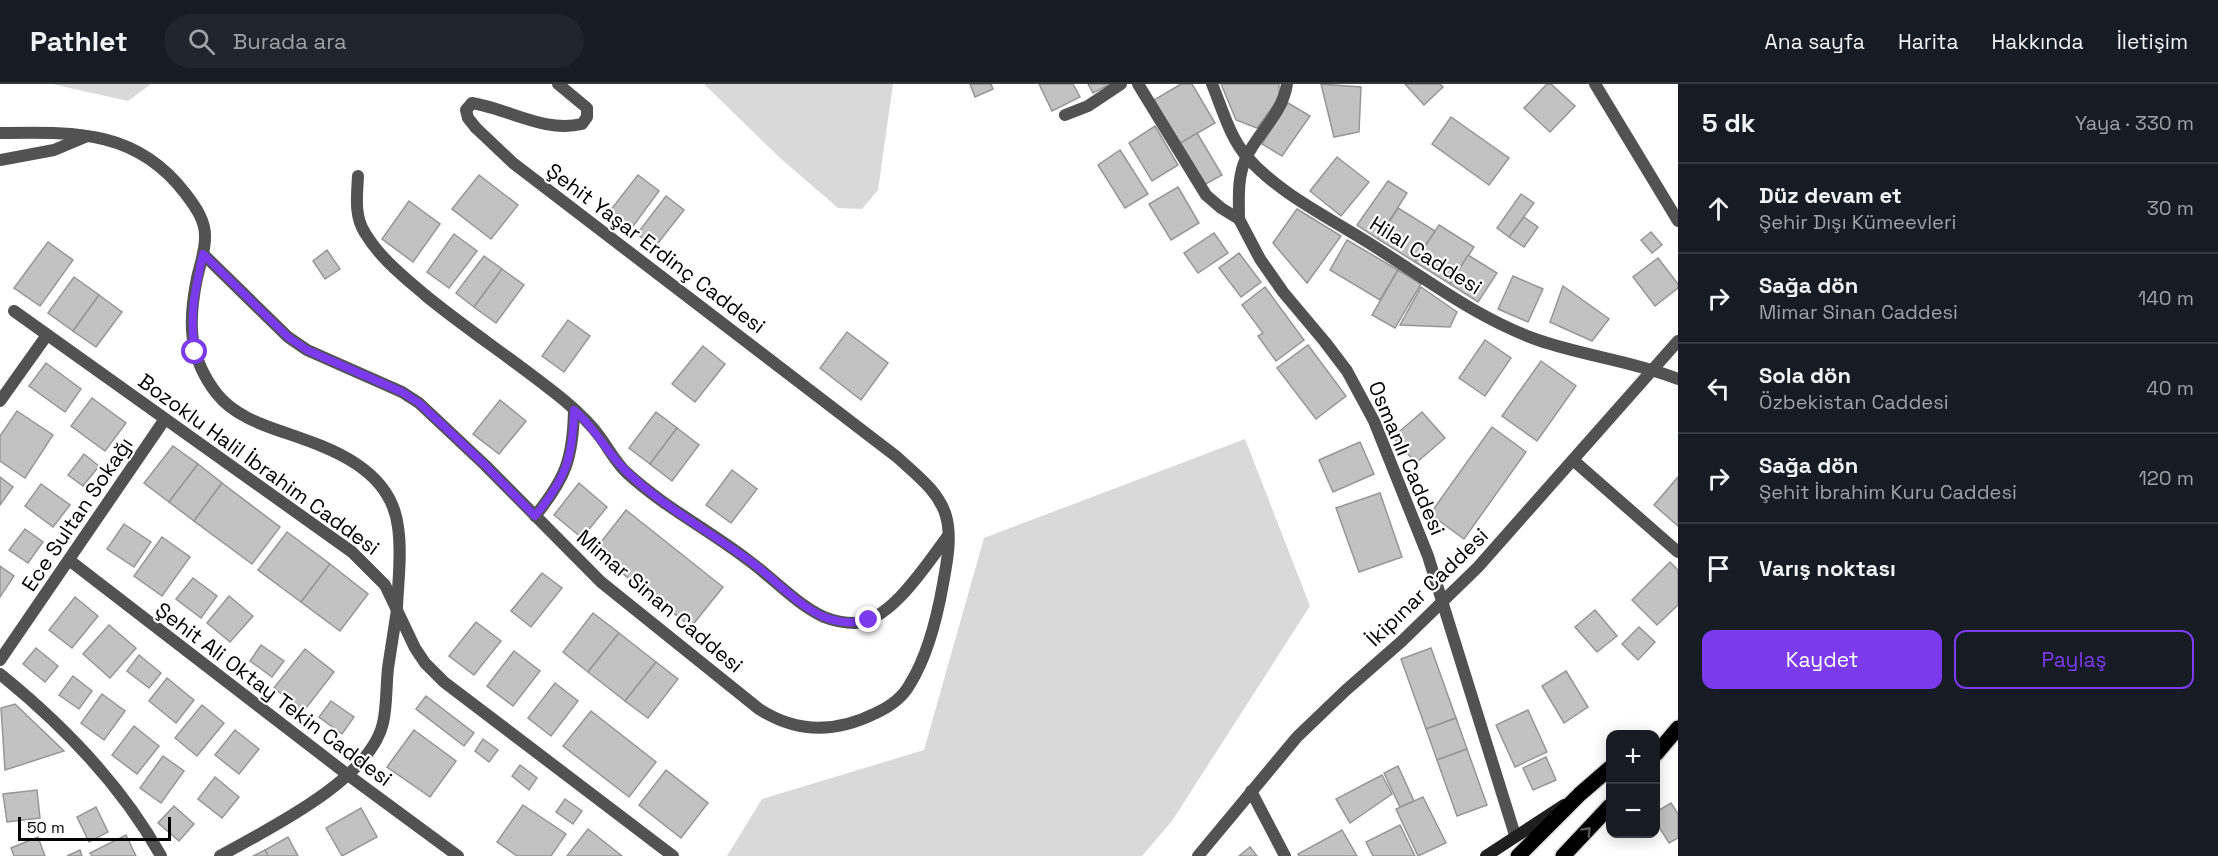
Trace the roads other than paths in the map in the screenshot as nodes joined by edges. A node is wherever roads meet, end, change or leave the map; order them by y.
1 (558, 84) edge
2 (1121, 84) edge
3 (1138, 84) edge
4 (1212, 84) edge
5 (1287, 84) edge
6 (1595, 84) edge
7 (1065, 115) dead end
8 (0, 133) edge
9 (88, 135) junction
10 (1246, 157) junction
11 (0, 160) edge
12 (358, 176) dead end
13 (1239, 219) junction
14 (1678, 221) edge
15 (203, 254) junction
16 (14, 311) dead end
17 (47, 335) junction
18 (1678, 341) edge
19 (1652, 368) junction
20 (1678, 379) edge
21 (0, 401) edge
22 (574, 410) junction
23 (165, 419) junction
24 (1573, 460) junction
25 (535, 516) junction
26 (949, 535) junction
27 (1678, 552) edge
28 (69, 560) junction
29 (1443, 602) junction
30 (397, 608) junction
31 (0, 660) edge
32 (0, 674) edge
33 (1678, 723) edge
34 (1678, 728) edge
35 (1660, 735) edge
36 (1660, 749) edge
37 (1606, 772) edge
38 (348, 775) junction
39 (1251, 791) junction
40 (1580, 794) junction
41 (1606, 811) edge
42 (1515, 835) junction
43 (161, 856) edge
44 (220, 856) edge
45 (458, 856) edge
46 (673, 856) edge
47 (1198, 856) edge
48 (1285, 856) edge
49 (1486, 856) edge
50 (1518, 856) edge
51 (1563, 856) edge

1 - 26 street, Şehit Yaşar Erdinç Caddesi
2 - 7 street
3 - 13 street, Osmanlı Caddesi
4 - 10 street, Hilal Caddesi
5 - 10 street
6 - 14 street
8 - 9 street
9 - 11 street
9 - 15 street
10 - 13 street
10 - 19 street, Hilal Caddesi
12 - 22 street
13 - 29 street, Osmanlı Caddesi
15 - 25 street, Mimar Sinan Caddesi
15 - 30 street
16 - 17 street, Bozoklu Halil İbrahim Caddesi
17 - 21 street
17 - 23 street, Bozoklu Halil İbrahim Caddesi
18 - 19 street, İkipınar Caddesi
19 - 20 street, Hilal Caddesi
19 - 24 street, İkipınar Caddesi
22 - 25 street
22 - 26 street
23 - 28 street, Ece Sultan Sokağı
23 - 30 street, Bozoklu Halil İbrahim Caddesi
24 - 27 street
24 - 29 street, İkipınar Caddesi
25 - 26 street, Mimar Sinan Caddesi
28 - 31 street, Ece Sultan Sokağı
28 - 38 street, Şehit Ali Oktay Tekin Caddesi
29 - 39 street, İkipınar Caddesi
29 - 42 street, Osmanlı Caddesi
30 - 38 street
30 - 46 street, Bozoklu Halil İbrahim Caddesi
32 - 43 street
33 - 35 main road
34 - 36 main road
37 - 40 main road
38 - 44 street
38 - 45 street, Şehit Ali Oktay Tekin Caddesi
39 - 47 street, İkipınar Caddesi
39 - 48 street
40 - 42 main road
40 - 50 main road
51 -> 41 main road
42 - 49 main road

